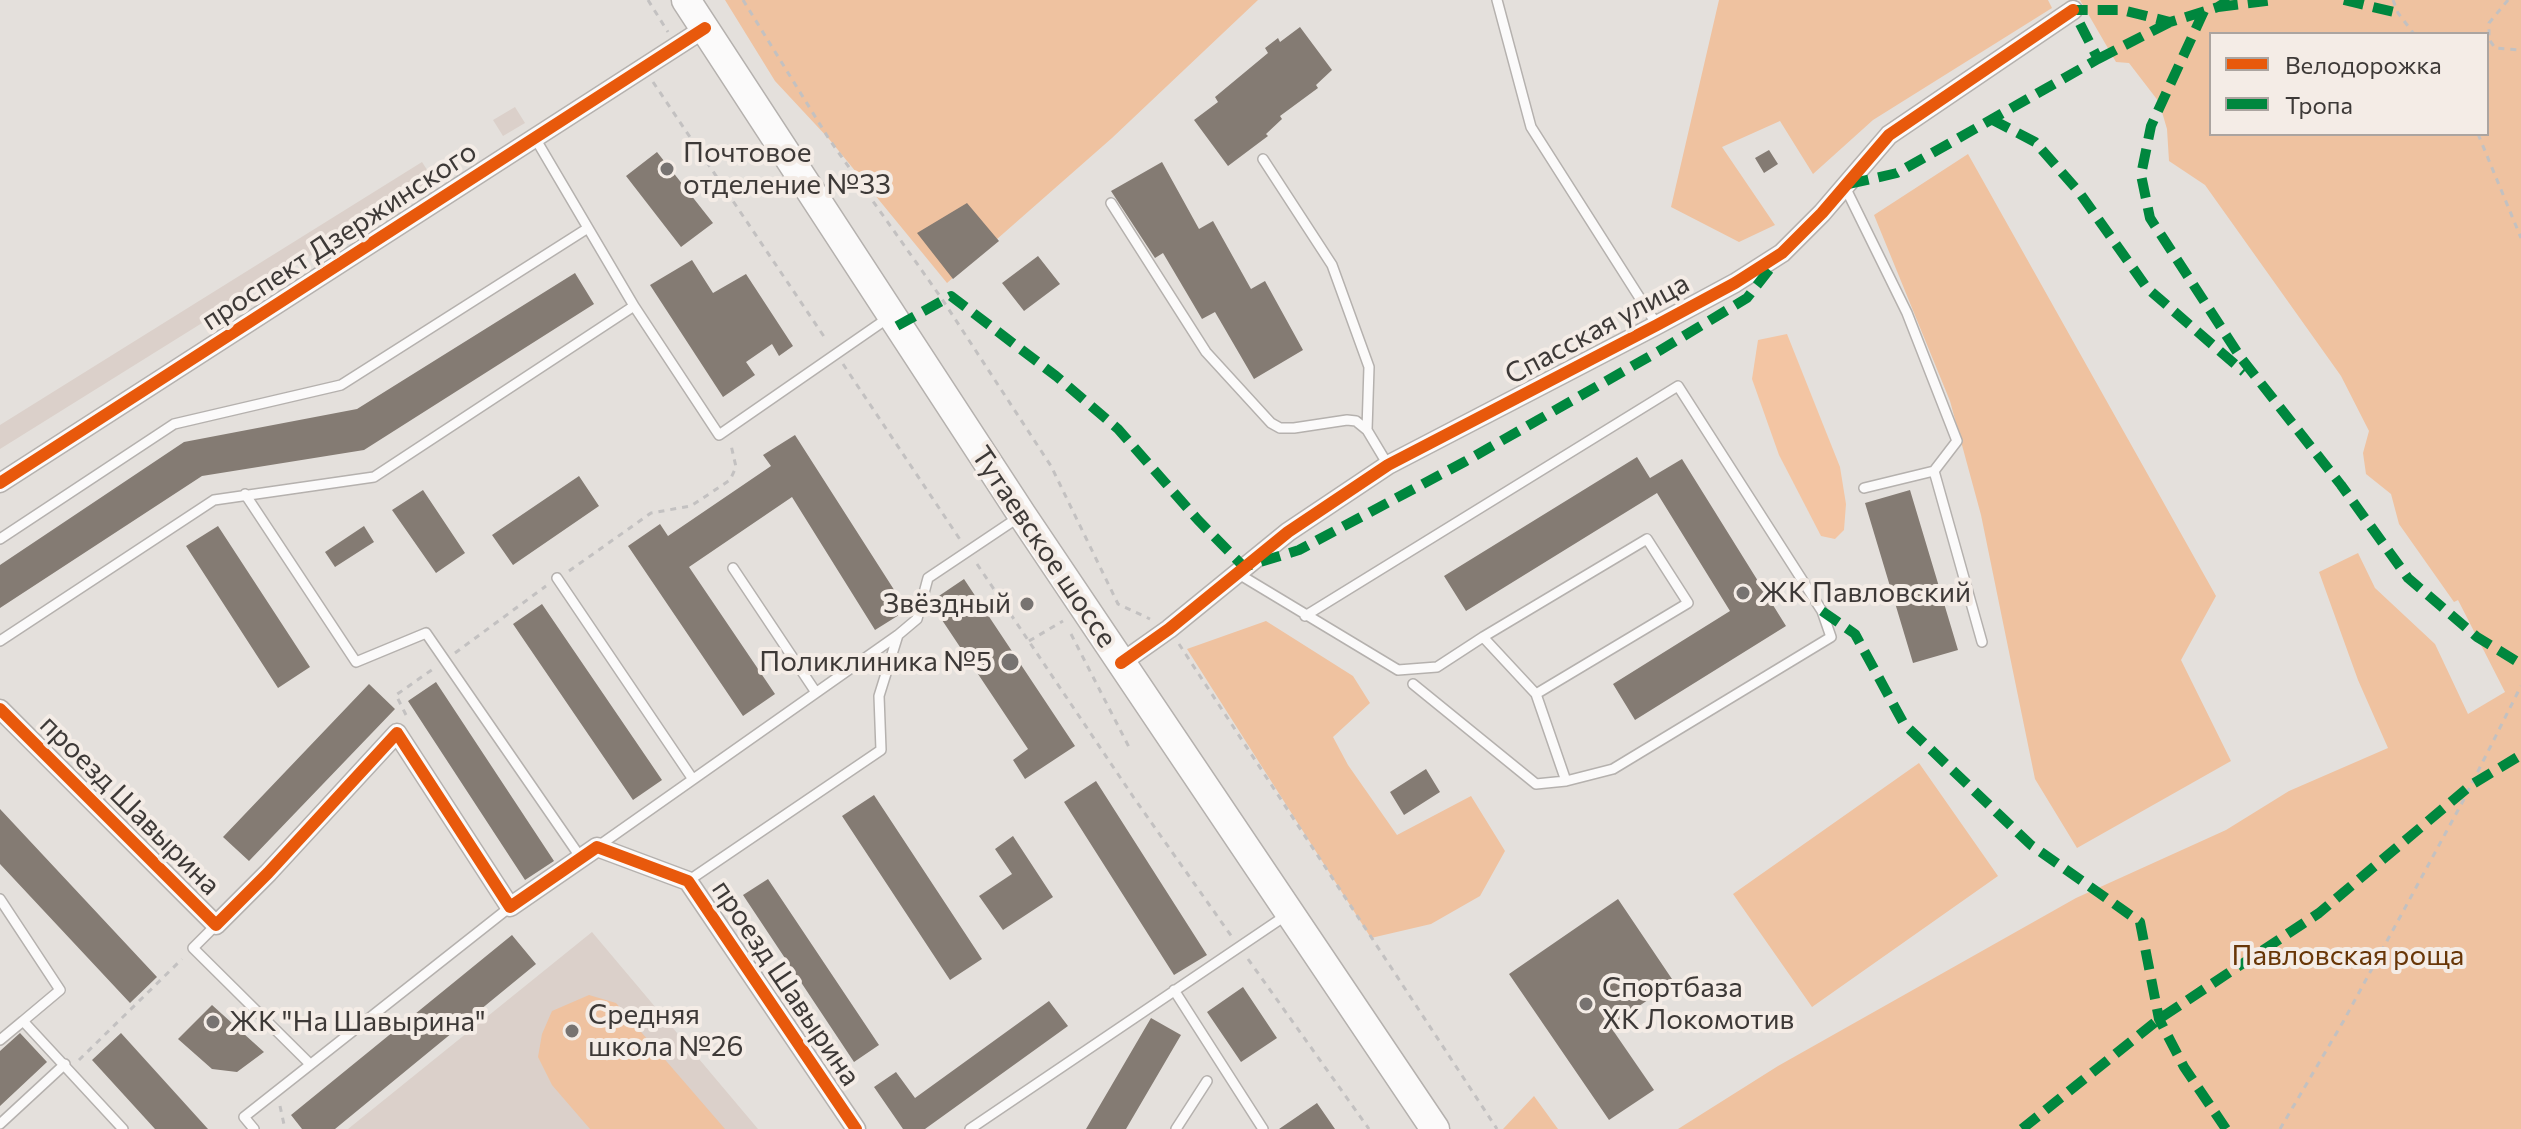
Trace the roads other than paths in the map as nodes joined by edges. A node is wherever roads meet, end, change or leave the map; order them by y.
1 (686, 0) edge
2 (1497, 0) edge
3 (2070, 5) edge
4 (705, 28) junction
5 (535, 138) junction
6 (1263, 159) dead end
7 (1844, 185) junction
8 (1111, 203) dead end
9 (588, 228) junction
10 (634, 306) junction
11 (891, 316) junction
12 (1657, 325) junction
13 (1367, 430) junction
14 (1388, 465) junction
15 (1934, 471) junction
16 (0, 483) edge
17 (1864, 488) dead end
18 (245, 494) junction
19 (1022, 515) junction
20 (0, 539) edge
21 (733, 568) dead end
22 (1237, 573) junction
23 (557, 578) dead end
24 (1305, 616) junction
25 (898, 635) junction
26 (1483, 637) junction
27 (0, 641) edge
28 (1982, 642) dead end
29 (1121, 663) junction
30 (1413, 684) dead end
31 (815, 691) junction
32 (1536, 694) junction
33 (1, 712) edge
34 (692, 778) junction
35 (1566, 781) junction
36 (597, 847) junction
37 (581, 858) junction
38 (688, 881) junction
39 (0, 899) edge
40 (510, 907) junction
41 (1288, 914) junction
42 (216, 925) junction
43 (1174, 990) junction
44 (23, 1021) junction
45 (0, 1040) edge
46 (310, 1064) junction
47 (67, 1066) junction
48 (1207, 1081) dead end
49 (0, 1124) edge
50 (123, 1129) edge
51 (254, 1129) edge
52 (856, 1129) edge
53 (970, 1129) edge
54 (1176, 1129) edge
55 (1263, 1129) edge
56 (1435, 1129) edge

1 - 4 main road, Тутаевское шоссе
2 - 12 lane
3 - 7 street, Спасская улица
4 - 5 street, проспект Дзержинского
4 - 11 main road, Тутаевское шоссе
5 - 9 lane
5 - 16 street, проспект Дзержинского
6 - 13 lane
7 - 12 street, Спасская улица
7 - 15 lane
8 - 13 lane
9 - 10 lane
9 - 20 lane
10 - 11 lane
10 - 18 lane
11 - 19 main road, Тутаевское шоссе
12 - 14 street, Спасская улица
13 - 14 lane
14 - 22 street, Спасская улица
15 - 17 lane
15 - 28 lane
18 - 27 lane
18 - 37 lane
19 - 25 lane
19 - 29 main road, Тутаевское шоссе
21 - 31 lane
22 - 24 lane
22 - 29 street, Спасская улица
23 - 34 lane
24 - 26 lane
24 - 35 lane
25 - 31 lane
25 - 38 lane
26 - 32 lane
26 - 32 lane
29 - 41 main road, Тутаевское шоссе
30 - 35 lane
31 - 34 lane
32 - 35 lane
33 - 42 street, проезд Шавырина
34 - 36 lane
36 - 37 street
36 - 38 street, проезд Шавырина
37 - 40 street
38 - 52 street, проезд Шавырина
39 - 44 lane
40 - 42 street, проезд Шавырина
40 - 46 lane
41 - 43 lane
41 - 56 main road, Тутаевское шоссе
42 - 46 lane
43 - 53 lane
43 - 55 lane
44 - 45 lane
44 - 47 lane
46 - 51 lane
47 - 49 lane
47 - 50 lane
48 - 54 lane

